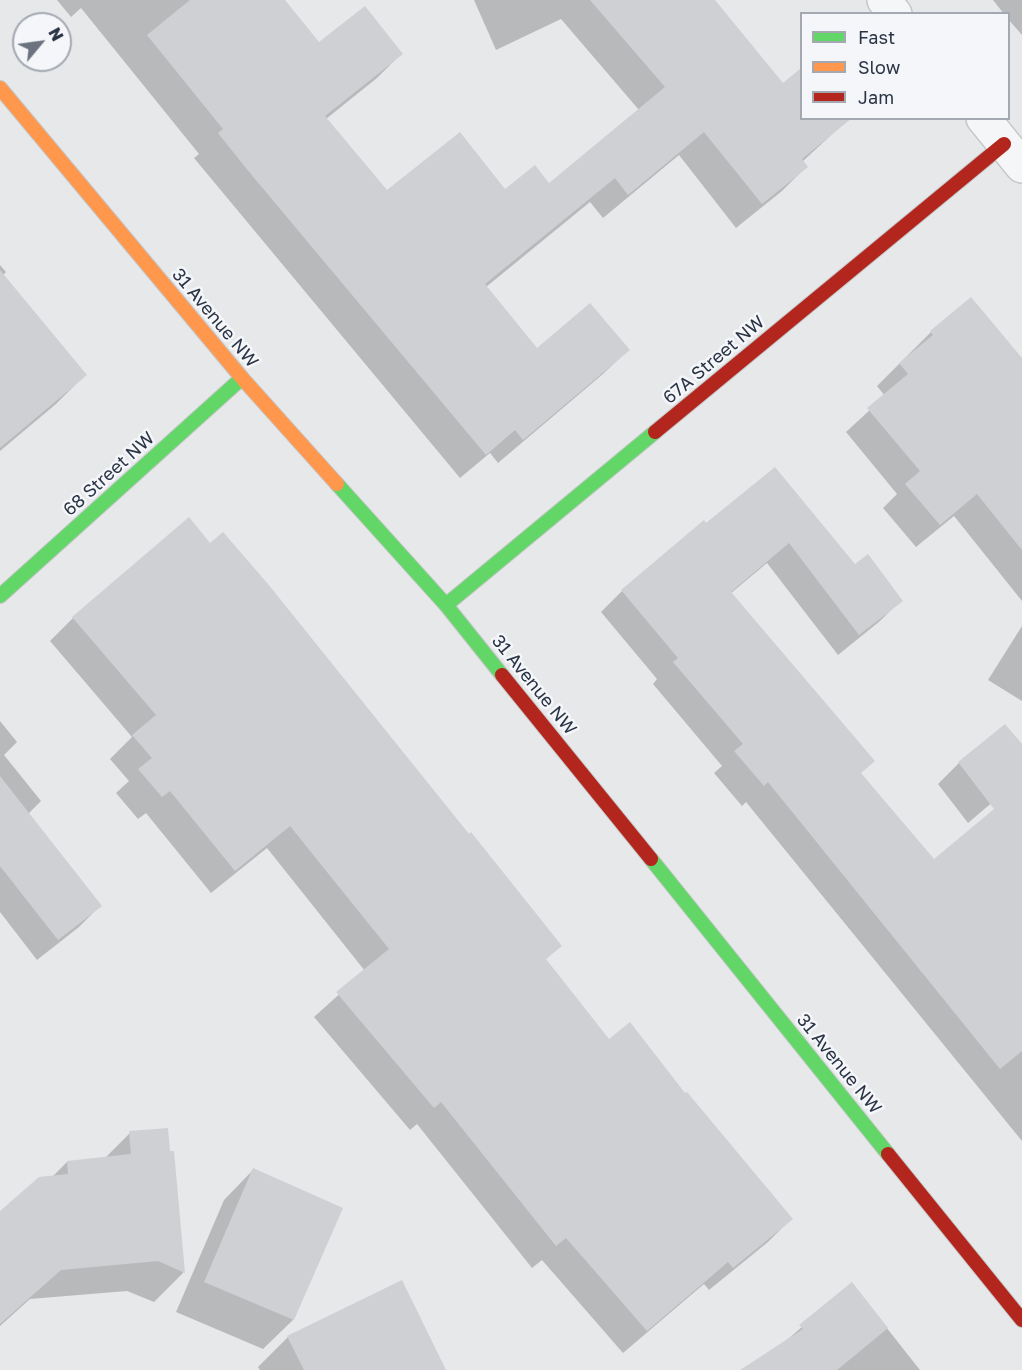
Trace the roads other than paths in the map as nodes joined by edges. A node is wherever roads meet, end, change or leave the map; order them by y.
1 (884, 0) edge
2 (893, 12) edge
3 (0, 88) edge
4 (985, 120) edge
5 (1013, 155) edge
6 (242, 378) junction
7 (0, 596) edge
8 (446, 604) junction
9 (1022, 1320) edge

1 - 2 street
3 - 6 street, 31 Avenue NW
4 - 5 street
5 - 8 street, 67A Street NW
6 - 7 street, 68 Street NW
6 - 8 street, 31 Avenue NW
8 - 9 street, 31 Avenue NW

